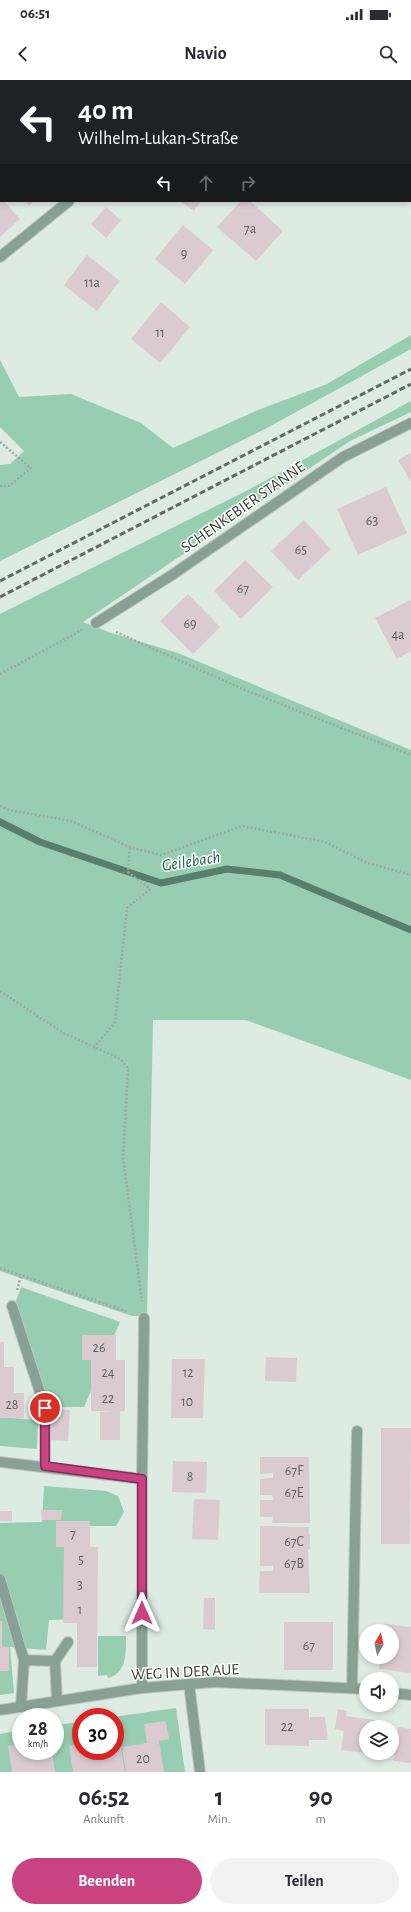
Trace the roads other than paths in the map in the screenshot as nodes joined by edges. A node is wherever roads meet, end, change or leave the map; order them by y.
1 (68, 202) edge
2 (0, 257) edge
3 (411, 423) edge
4 (96, 623) road end
5 (12, 1306) dead end
6 (144, 1318) road end
7 (357, 1431) dead end
8 (0, 1462) edge
9 (45, 1466) junction
10 (142, 1479) junction
11 (0, 1579) edge
12 (68, 1642) dead end
13 (24, 1660) junction
14 (55, 1661) junction
15 (189, 1684) junction
16 (142, 1688) junction
17 (352, 1688) junction
18 (359, 1689) edge
19 (399, 1694) edge
20 (411, 1695) edge
21 (57, 1701) junction
22 (21, 1706) junction
23 (0, 1710) edge
24 (200, 1772) edge

1 - 2 street
3 - 4 street, SCHENKEBIER STANNE
5 - 9 street
6 - 10 street
7 - 17 street
8 - 9 street
9 - 10 street
10 - 16 street
11 - 13 street
12 - 14 street
13 - 14 street
13 - 22 street
14 - 21 street
15 - 16 street, WEG IN DER AUE
15 - 17 street, WEG IN DER AUE
15 - 24 street
16 - 21 street, WEG IN DER AUE
17 - 18 street, WEG IN DER AUE
19 - 20 street
21 - 22 street, WEG IN DER AUE
22 - 23 street, WEG IN DER AUE

